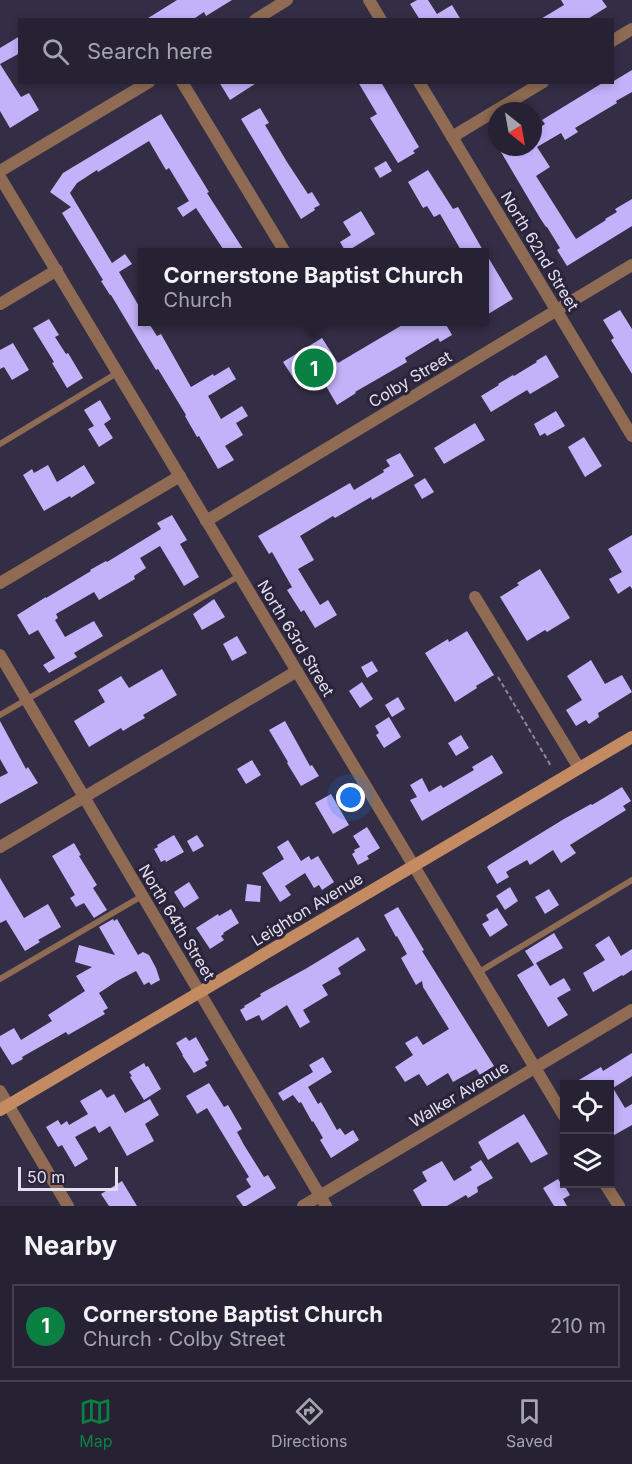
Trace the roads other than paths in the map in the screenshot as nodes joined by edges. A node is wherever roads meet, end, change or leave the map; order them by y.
1 (287, 0) edge
2 (369, 0) edge
3 (258, 18) edge
4 (380, 18) edge
5 (632, 29) edge
6 (614, 40) edge
7 (147, 84) edge
8 (183, 84) edge
9 (420, 84) edge
10 (540, 84) edge
11 (452, 137) junction
12 (0, 171) edge
13 (0, 177) edge
14 (282, 248) edge
15 (632, 265) edge
16 (57, 270) junction
17 (0, 304) edge
18 (557, 310) junction
19 (117, 373) junction
20 (632, 436) edge
21 (0, 444) edge
22 (180, 476) junction
23 (206, 521) junction
24 (239, 576) junction
25 (0, 583) edge
26 (475, 597) dead end
27 (0, 656) edge
28 (297, 671) junction
29 (26, 699) junction
30 (0, 715) edge
31 (632, 737) edge
32 (579, 768) junction
33 (84, 797) junction
34 (0, 847) edge
35 (414, 865) junction
36 (632, 880) edge
37 (142, 896) junction
38 (479, 972) junction
39 (0, 979) edge
40 (200, 993) junction
41 (632, 1010) edge
42 (535, 1068) junction
43 (0, 1091) edge
44 (4, 1108) edge
45 (560, 1109) edge
46 (607, 1188) edge
47 (323, 1201) edge
48 (68, 1206) edge
49 (303, 1206) edge
50 (618, 1206) edge

1 - 3 street
2 - 4 street
5 - 6 street
7 - 12 street
8 - 14 street
9 - 11 street, North 62nd Street
10 - 11 street
11 - 18 street, North 62nd Street
13 - 16 street, North 63rd Street
15 - 18 street, Colby Street
16 - 17 street
16 - 19 street, North 63rd Street
18 - 20 street, North 62nd Street
18 - 23 street, Colby Street
19 - 21 lane
19 - 22 street, North 63rd Street
22 - 23 street, North 63rd Street
22 - 25 street
23 - 24 street, North 63rd Street
24 - 28 street, North 63rd Street
24 - 29 lane
26 - 32 street
27 - 29 street, North 64th Street
28 - 33 street
28 - 35 street, North 63rd Street
29 - 30 lane
29 - 33 street, North 64th Street
31 - 32 street, Leighton Avenue
32 - 35 street, Leighton Avenue
33 - 34 street
33 - 37 street, North 64th Street
35 - 38 street, North 63rd Street
35 - 40 street, Leighton Avenue
36 - 38 lane
37 - 39 lane
37 - 40 street, North 64th Street
38 - 42 street, North 63rd Street
40 - 44 street, Leighton Avenue
40 - 47 street, North 64th Street
41 - 42 street, Walker Avenue
42 - 45 street, North 63rd Street
42 - 47 street, Walker Avenue
43 - 44 street
44 - 48 street
46 - 50 street
47 - 49 street, Walker Avenue

